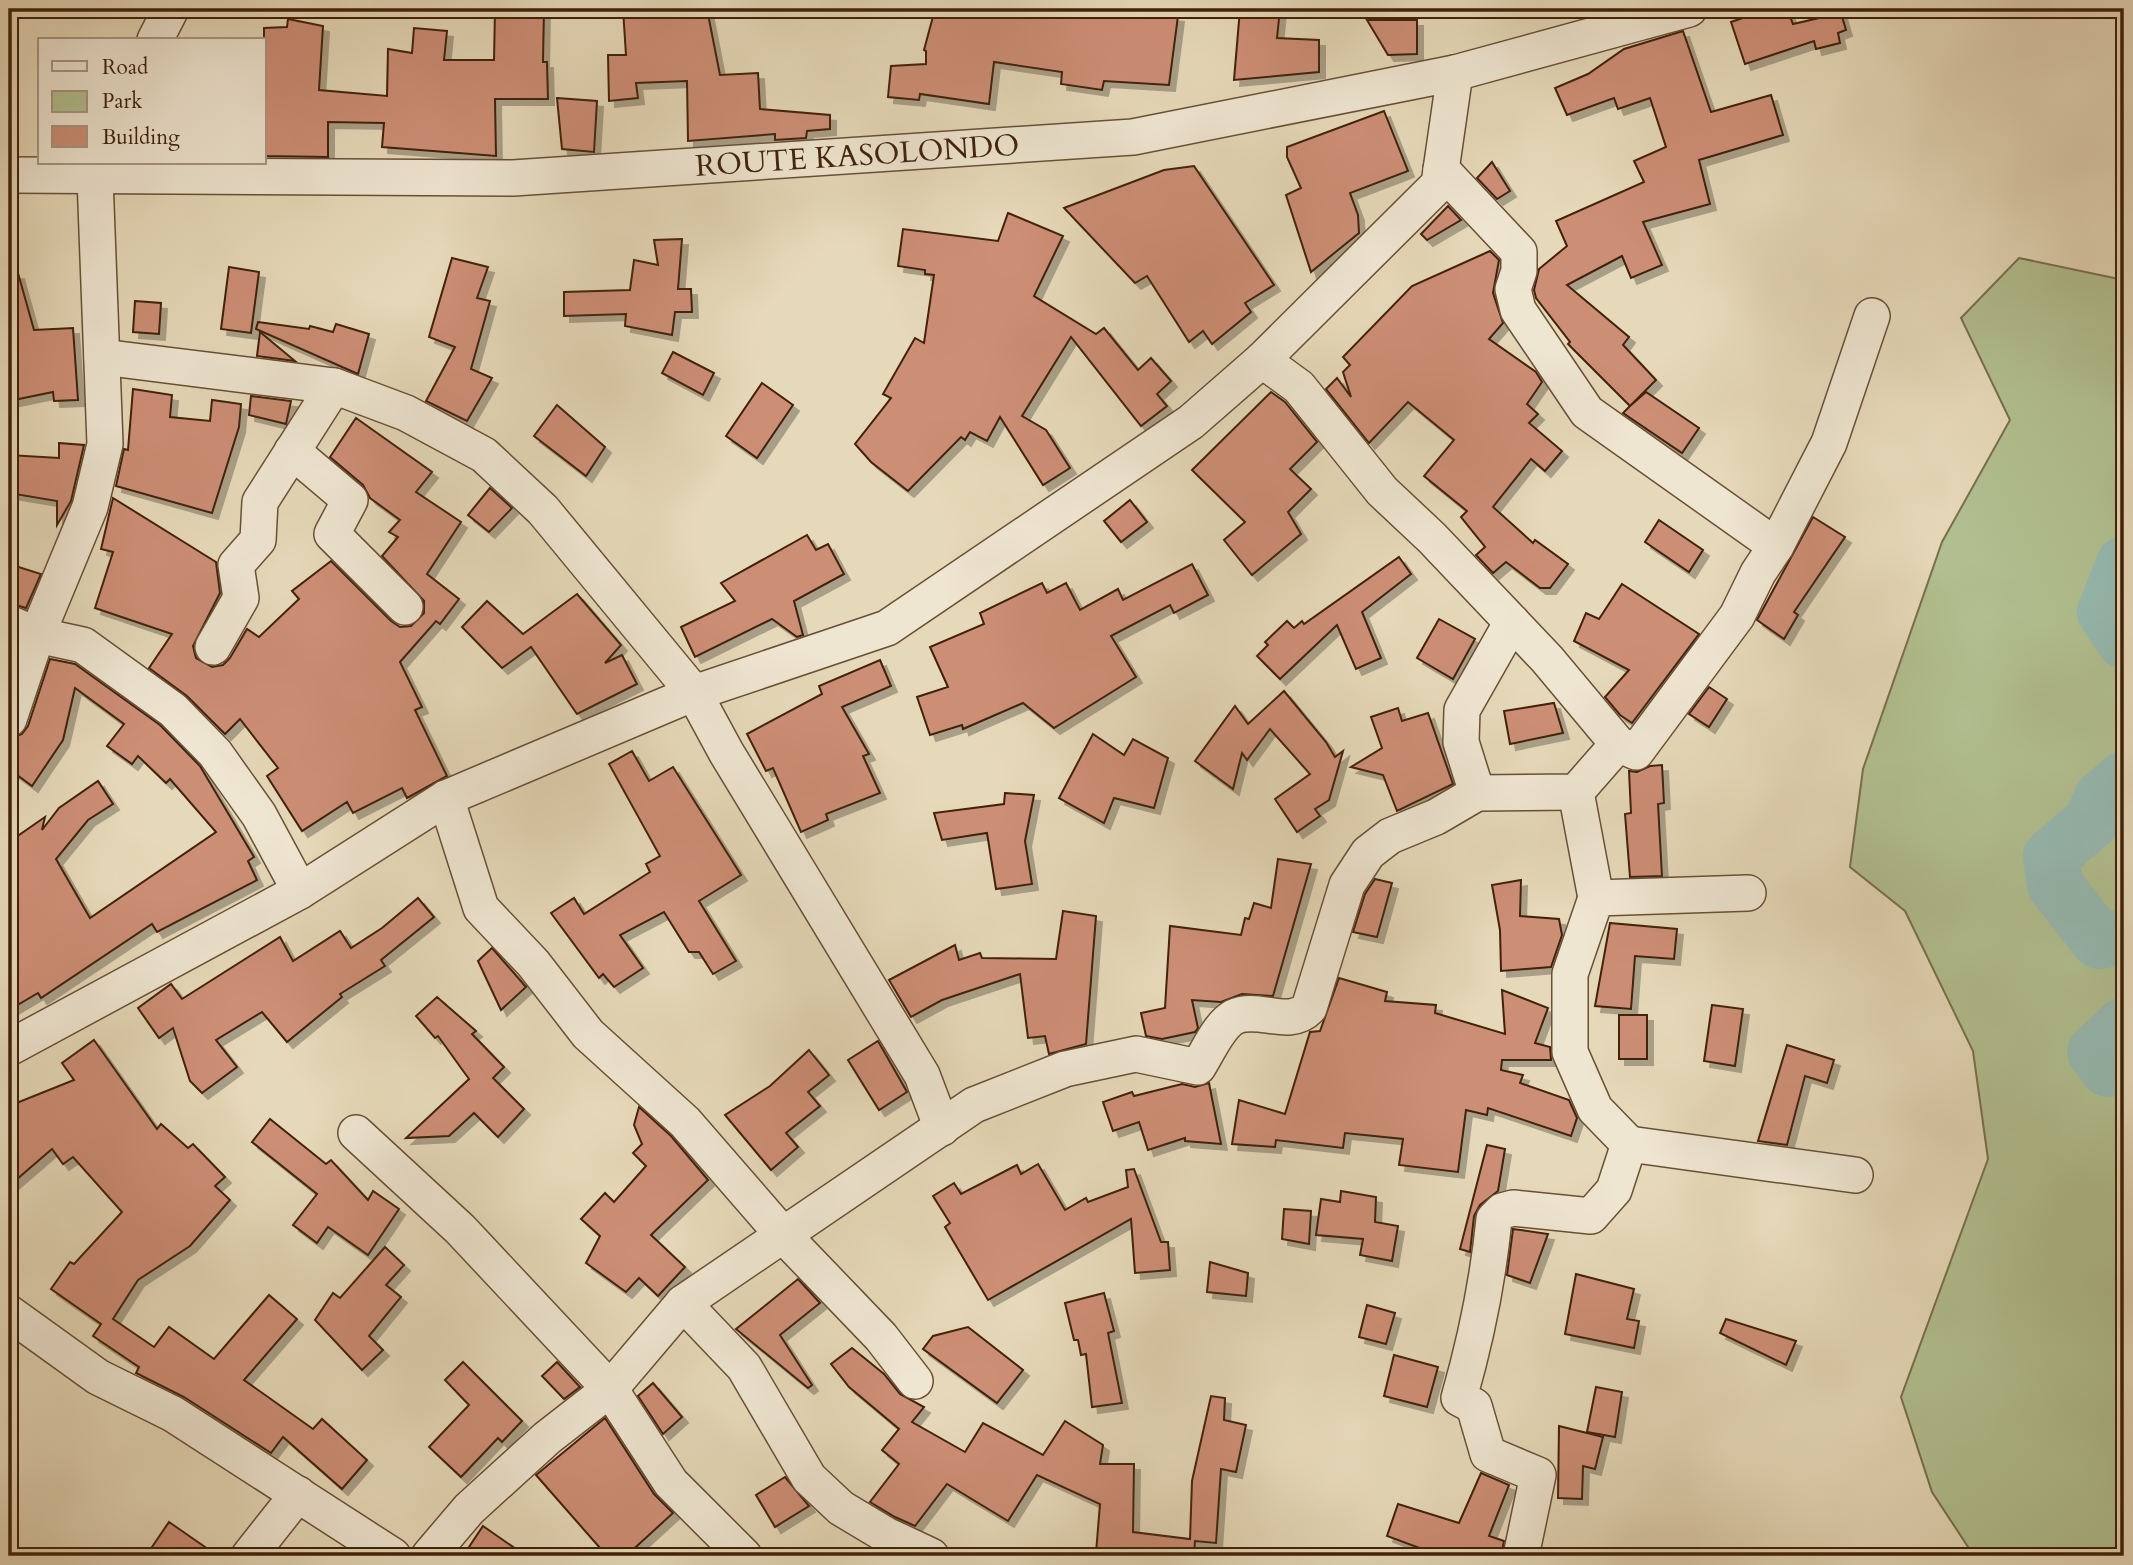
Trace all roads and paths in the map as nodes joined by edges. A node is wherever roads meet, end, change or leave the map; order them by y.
1 (170, 9) edge
2 (1689, 9) edge
3 (156, 38) edge
4 (1454, 72) junction
5 (1441, 170) junction
6 (87, 173) edge
7 (9, 175) edge
8 (1872, 316) dead end
9 (102, 357) junction
10 (1262, 360) junction
11 (334, 386) junction
12 (292, 451) junction
13 (1776, 547) junction
14 (405, 607) dead end
15 (1512, 622) junction
16 (23, 629) edge
17 (213, 647) dead end
18 (694, 693) junction
19 (9, 719) edge
20 (1618, 744) junction
21 (1576, 792) junction
22 (1478, 793) junction
23 (446, 798) junction
24 (300, 891) junction
25 (1748, 893) dead end
26 (1596, 898) junction
27 (9, 1048) edge
28 (942, 1128) junction
29 (356, 1133) dead end
30 (1629, 1144) junction
31 (1855, 1175) dead end
32 (784, 1237) junction
33 (683, 1303) junction
34 (9, 1313) edge
35 (915, 1381) dead end
36 (610, 1389) junction
37 (298, 1494) junction
38 (249, 1556) edge
39 (393, 1556) edge
40 (429, 1556) edge
41 (744, 1556) edge
42 (931, 1556) edge
43 (1521, 1556) edge

1 - 3 street
2 - 4 street, ROUTE KASOLONDO
4 - 5 street
4 - 6 street, ROUTE KASOLONDO
5 - 10 street
5 - 13 street
6 - 7 street, ROUTE KASOLONDO
6 - 9 street
8 - 13 street
9 - 11 street
9 - 16 street
10 - 15 street
10 - 18 street
11 - 12 street
11 - 18 street
12 - 14 street
12 - 17 street
13 - 20 street
15 - 20 street
15 - 22 street
16 - 19 street
16 - 24 street
18 - 23 street
18 - 28 street
20 - 21 street
21 - 22 street
21 - 26 street
22 - 28 street
23 - 24 street
23 - 32 street
24 - 27 street
25 - 26 street
26 - 30 street
28 - 32 street
29 - 36 street
30 - 31 street
30 - 43 street
32 - 33 street
32 - 35 street
33 - 36 street
33 - 42 street
34 - 37 street
36 - 40 street
36 - 41 street
37 - 38 street
37 - 39 street

